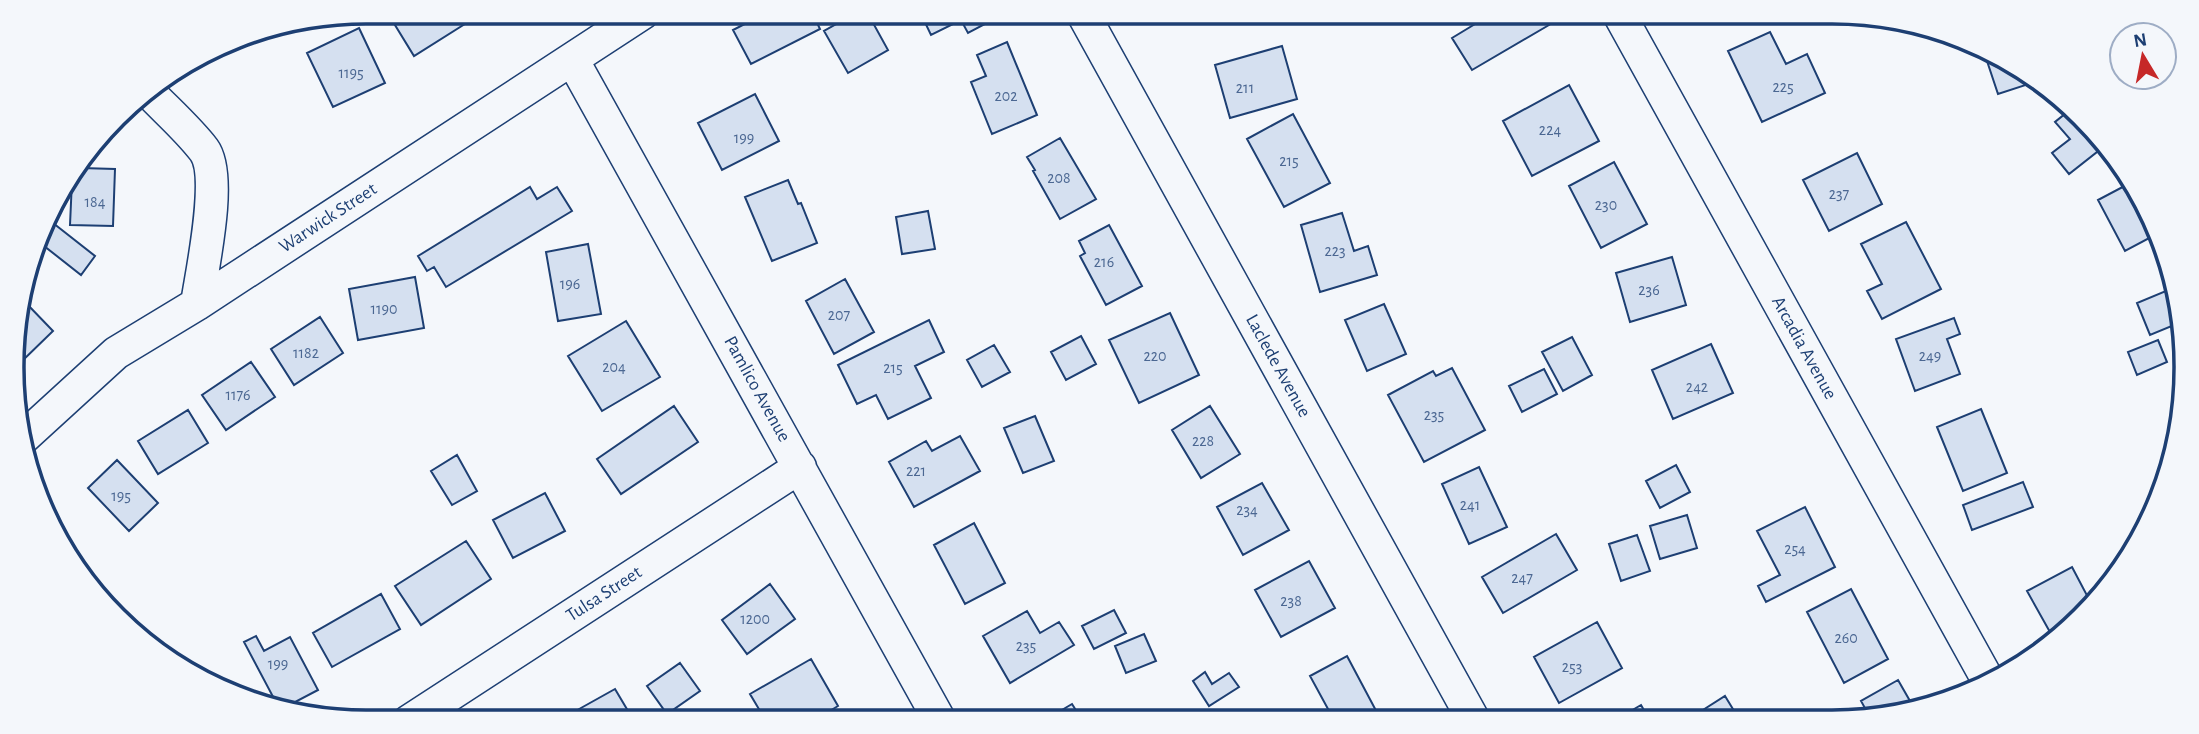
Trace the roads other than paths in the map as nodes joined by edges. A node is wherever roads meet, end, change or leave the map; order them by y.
1 (626, 24) edge
2 (1089, 24) edge
3 (1625, 24) edge
4 (572, 59) junction
5 (155, 98) edge
6 (197, 304) junction
7 (31, 432) edge
8 (800, 467) junction
9 (1984, 673) edge
10 (426, 710) edge
11 (934, 710) edge
12 (1468, 710) edge

1 - 4 street, Warwick Street
2 - 12 street, Laclede Avenue
3 - 9 street, Arcadia Avenue
4 - 6 street, Warwick Street
4 - 8 street, Pamlico Avenue
5 - 6 street
6 - 7 street, Warwick Street
8 - 10 street, Tulsa Street
8 - 11 street, Pamlico Avenue

